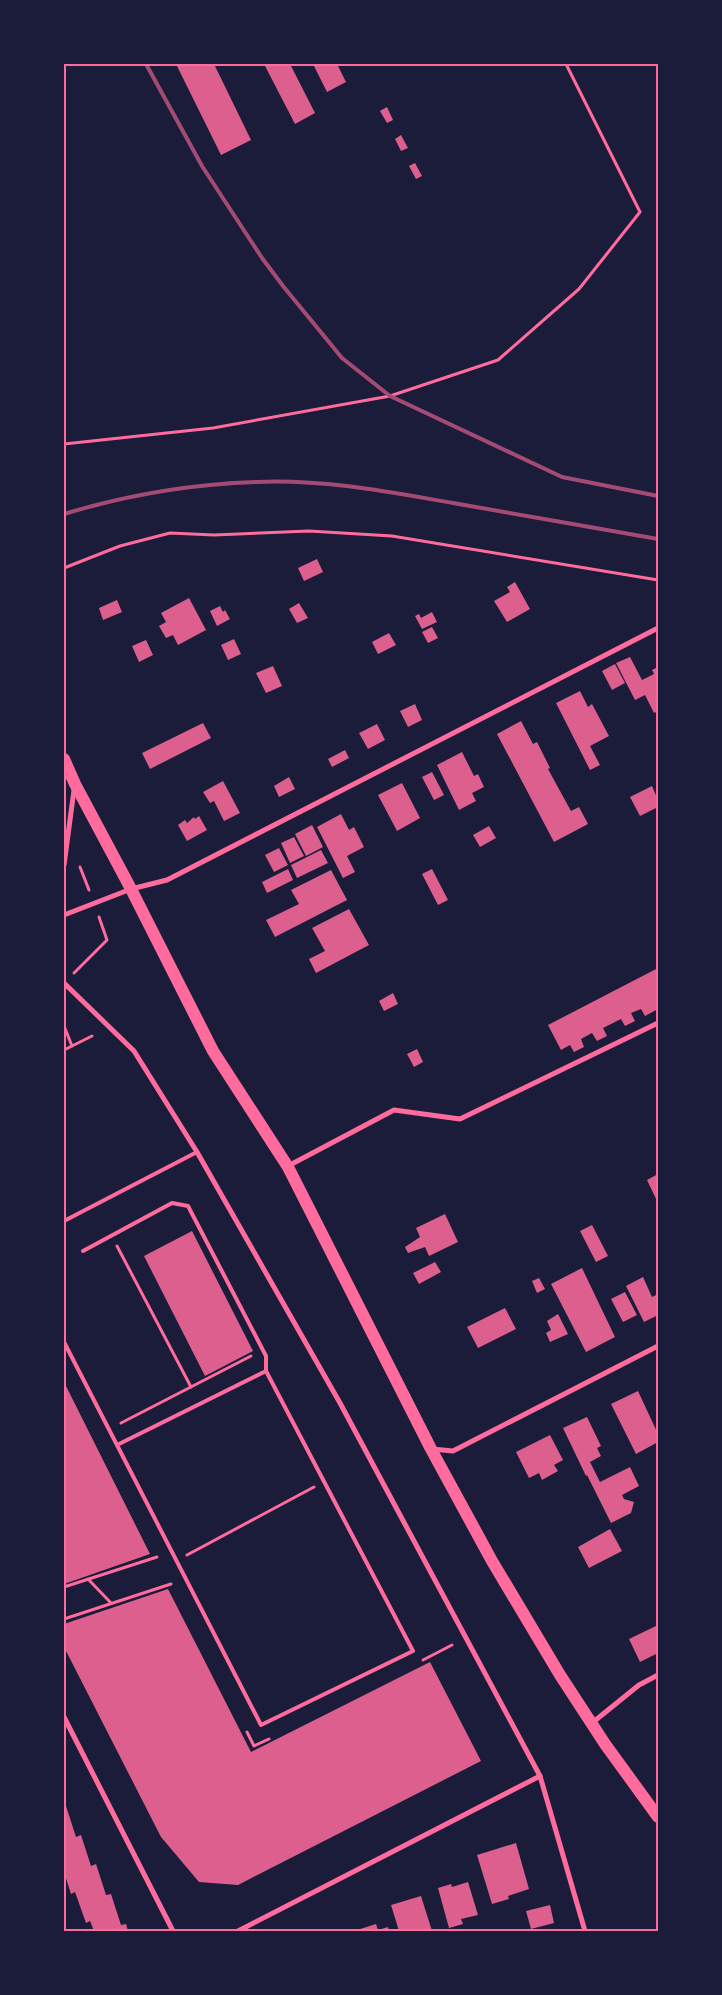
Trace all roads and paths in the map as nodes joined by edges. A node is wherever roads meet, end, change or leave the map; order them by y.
1 (566, 64) edge
2 (64, 444) edge
3 (64, 568) edge
4 (658, 580) edge
5 (658, 628) edge
6 (64, 759) edge
7 (75, 784) junction
8 (64, 865) edge
9 (80, 867) dead end
10 (131, 889) junction
11 (95, 903) junction
12 (64, 915) edge
13 (70, 977) dead end
14 (64, 984) edge
15 (658, 1023) edge
16 (64, 1026) edge
17 (92, 1036) dead end
18 (72, 1046) junction
19 (64, 1050) edge
20 (196, 1152) junction
21 (288, 1166) junction
22 (64, 1221) edge
23 (111, 1236) junction
24 (83, 1251) dead end
25 (64, 1342) edge
26 (658, 1346) edge
27 (263, 1350) junction
28 (266, 1371) junction
29 (191, 1387) junction
30 (109, 1430) junction
31 (117, 1445) junction
32 (431, 1449) junction
33 (324, 1482) junction
34 (152, 1548) dead end
35 (157, 1557) junction
36 (176, 1561) junction
37 (163, 1568) junction
38 (88, 1579) junction
39 (171, 1584) junction
40 (64, 1587) edge
41 (175, 1592) dead end
42 (112, 1603) junction
43 (64, 1619) edge
44 (452, 1645) dead end
45 (417, 1662) dead end
46 (658, 1675) edge
47 (64, 1717) edge
48 (592, 1724) junction
49 (246, 1729) dead end
50 (272, 1737) dead end
51 (540, 1776) junction
52 (658, 1817) edge
53 (173, 1931) edge
54 (238, 1931) edge
55 (585, 1931) edge

1 - 2 path
3 - 4 path
5 - 10 street
6 - 7 main road
7 - 8 street
7 - 10 main road
9 - 11 path
10 - 11 street
10 - 21 main road
11 - 12 street
11 - 13 path
14 - 20 street
15 - 21 street
16 - 18 path
17 - 18 path
18 - 19 path
20 - 22 lane
20 - 51 street
21 - 32 main road
23 - 24 lane
23 - 27 lane
23 - 29 path
25 - 30 lane
26 - 32 street
27 - 28 lane
27 - 29 path
28 - 31 lane
28 - 33 lane
29 - 30 path
30 - 31 lane
31 - 36 lane
32 - 48 main road
33 - 36 path
33 - 36 lane
34 - 35 path
35 - 37 path
35 - 38 path
36 - 37 path
37 - 39 path
38 - 40 path
38 - 42 path
39 - 41 path
39 - 42 path
42 - 43 path
44 - 45 path
46 - 48 street
47 - 53 street
48 - 52 main road
49 - 50 path
51 - 54 street
51 - 55 street

